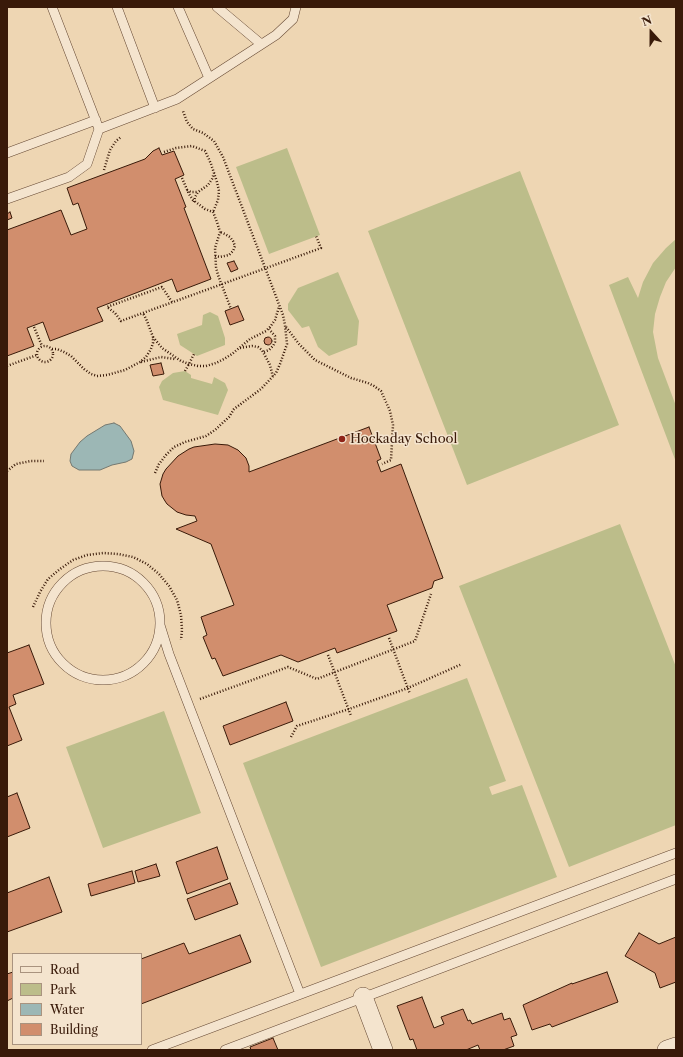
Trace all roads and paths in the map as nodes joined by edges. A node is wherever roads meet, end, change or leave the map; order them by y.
1 (52, 7) edge
2 (117, 7) edge
3 (178, 7) edge
4 (217, 7) edge
5 (296, 7) edge
6 (261, 44) junction
7 (208, 78) junction
8 (155, 108) junction
9 (177, 112) dead end
10 (96, 120) junction
11 (99, 129) junction
12 (125, 133) dead end
13 (164, 152) dead end
14 (7, 153) edge
15 (104, 170) dead end
16 (214, 172) junction
17 (182, 178) dead end
18 (187, 190) junction
19 (198, 192) junction
20 (7, 199) edge
21 (194, 202) junction
22 (213, 212) junction
23 (220, 232) junction
24 (316, 236) dead end
25 (215, 256) junction
26 (222, 284) junction
27 (172, 302) junction
28 (279, 307) junction
29 (231, 309) dead end
30 (143, 313) junction
31 (285, 325) junction
32 (34, 327) dead end
33 (269, 329) junction
34 (152, 337) junction
35 (42, 346) junction
36 (240, 348) junction
37 (52, 349) junction
38 (264, 352) junction
39 (194, 354) dead end
40 (37, 355) junction
41 (178, 359) junction
42 (140, 362) junction
43 (190, 364) junction
44 (7, 366) edge
45 (185, 371) dead end
46 (273, 377) junction
47 (44, 461) dead end
48 (382, 464) dead end
49 (7, 471) edge
50 (155, 473) dead end
51 (431, 594) dead end
52 (34, 607) dead end
53 (160, 625) junction
54 (389, 638) dead end
55 (180, 645) dead end
56 (393, 650) junction
57 (328, 655) dead end
58 (462, 664) dead end
59 (335, 672) junction
60 (408, 688) junction
61 (410, 694) dead end
62 (199, 699) dead end
63 (348, 709) junction
64 (351, 716) dead end
65 (291, 737) dead end
66 (676, 853) edge
67 (676, 879) edge
68 (300, 994) junction
69 (363, 998) junction
70 (676, 1047) edge
71 (152, 1050) edge
72 (225, 1050) edge
73 (383, 1050) edge
74 (667, 1050) edge

1 - 10 lane
2 - 8 lane
3 - 7 lane
4 - 6 lane
5 - 6 lane
6 - 7 lane
7 - 8 lane
8 - 11 lane
9 - 28 path
10 - 11 lane
10 - 14 lane
11 - 20 lane
12 - 15 path
13 - 16 path
16 - 19 path
16 - 22 path
17 - 18 path
18 - 19 path
18 - 21 path
19 - 21 path
21 - 22 path
22 - 23 path
23 - 25 path
23 - 25 path
24 - 26 path
25 - 26 path
26 - 27 path
26 - 29 path
27 - 30 path
27 - 30 path
28 - 31 path
28 - 33 path
30 - 34 path
31 - 46 path
31 - 48 path
32 - 35 path
33 - 36 path
33 - 38 path
34 - 41 path
34 - 42 path
35 - 37 path
35 - 40 path
36 - 38 path
36 - 43 path
37 - 40 path
37 - 42 path
38 - 46 path
39 - 43 path
40 - 44 path
41 - 42 path
41 - 43 path
43 - 45 path
46 - 50 path
47 - 49 path
51 - 56 path
52 - 55 path
53 - 53 lane
53 - 68 lane
54 - 56 path
56 - 59 path
56 - 60 path
57 - 59 path
58 - 60 path
59 - 62 path
59 - 63 path
60 - 61 path
60 - 63 path
63 - 64 path
63 - 65 path
66 - 68 lane
67 - 69 lane
68 - 71 lane
69 - 72 lane
69 - 73 street
70 - 74 street

